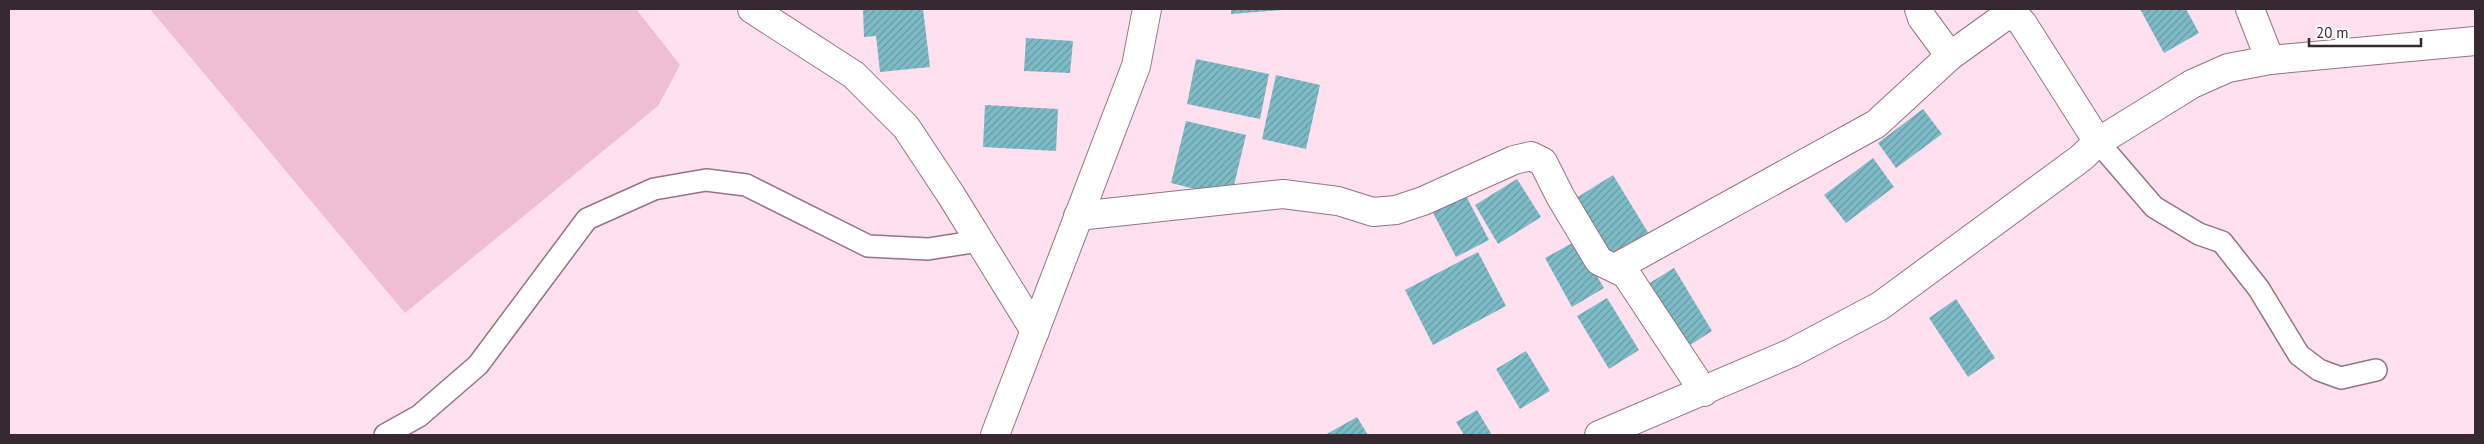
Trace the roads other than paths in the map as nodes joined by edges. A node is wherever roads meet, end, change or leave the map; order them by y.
1 (752, 9) edge
2 (1147, 9) edge
3 (1919, 9) edge
4 (2250, 9) edge
5 (2475, 41) edge
6 (1950, 56) junction
7 (2270, 60) junction
8 (2098, 142) junction
9 (1078, 216) junction
10 (979, 241) junction
11 (1615, 268) junction
12 (1035, 331) junction
13 (2376, 370) dead end
14 (1704, 392) junction
15 (385, 435) edge
16 (995, 435) edge
17 (1599, 435) edge

1 - 10 street
2 - 9 street
3 - 6 street
4 - 7 street
5 - 7 street
6 - 8 street
6 - 11 street
7 - 8 street
8 - 13 lane
8 - 14 street
9 - 11 street
9 - 12 street
10 - 12 street
10 - 15 lane
11 - 14 street
12 - 16 street
14 - 17 street

